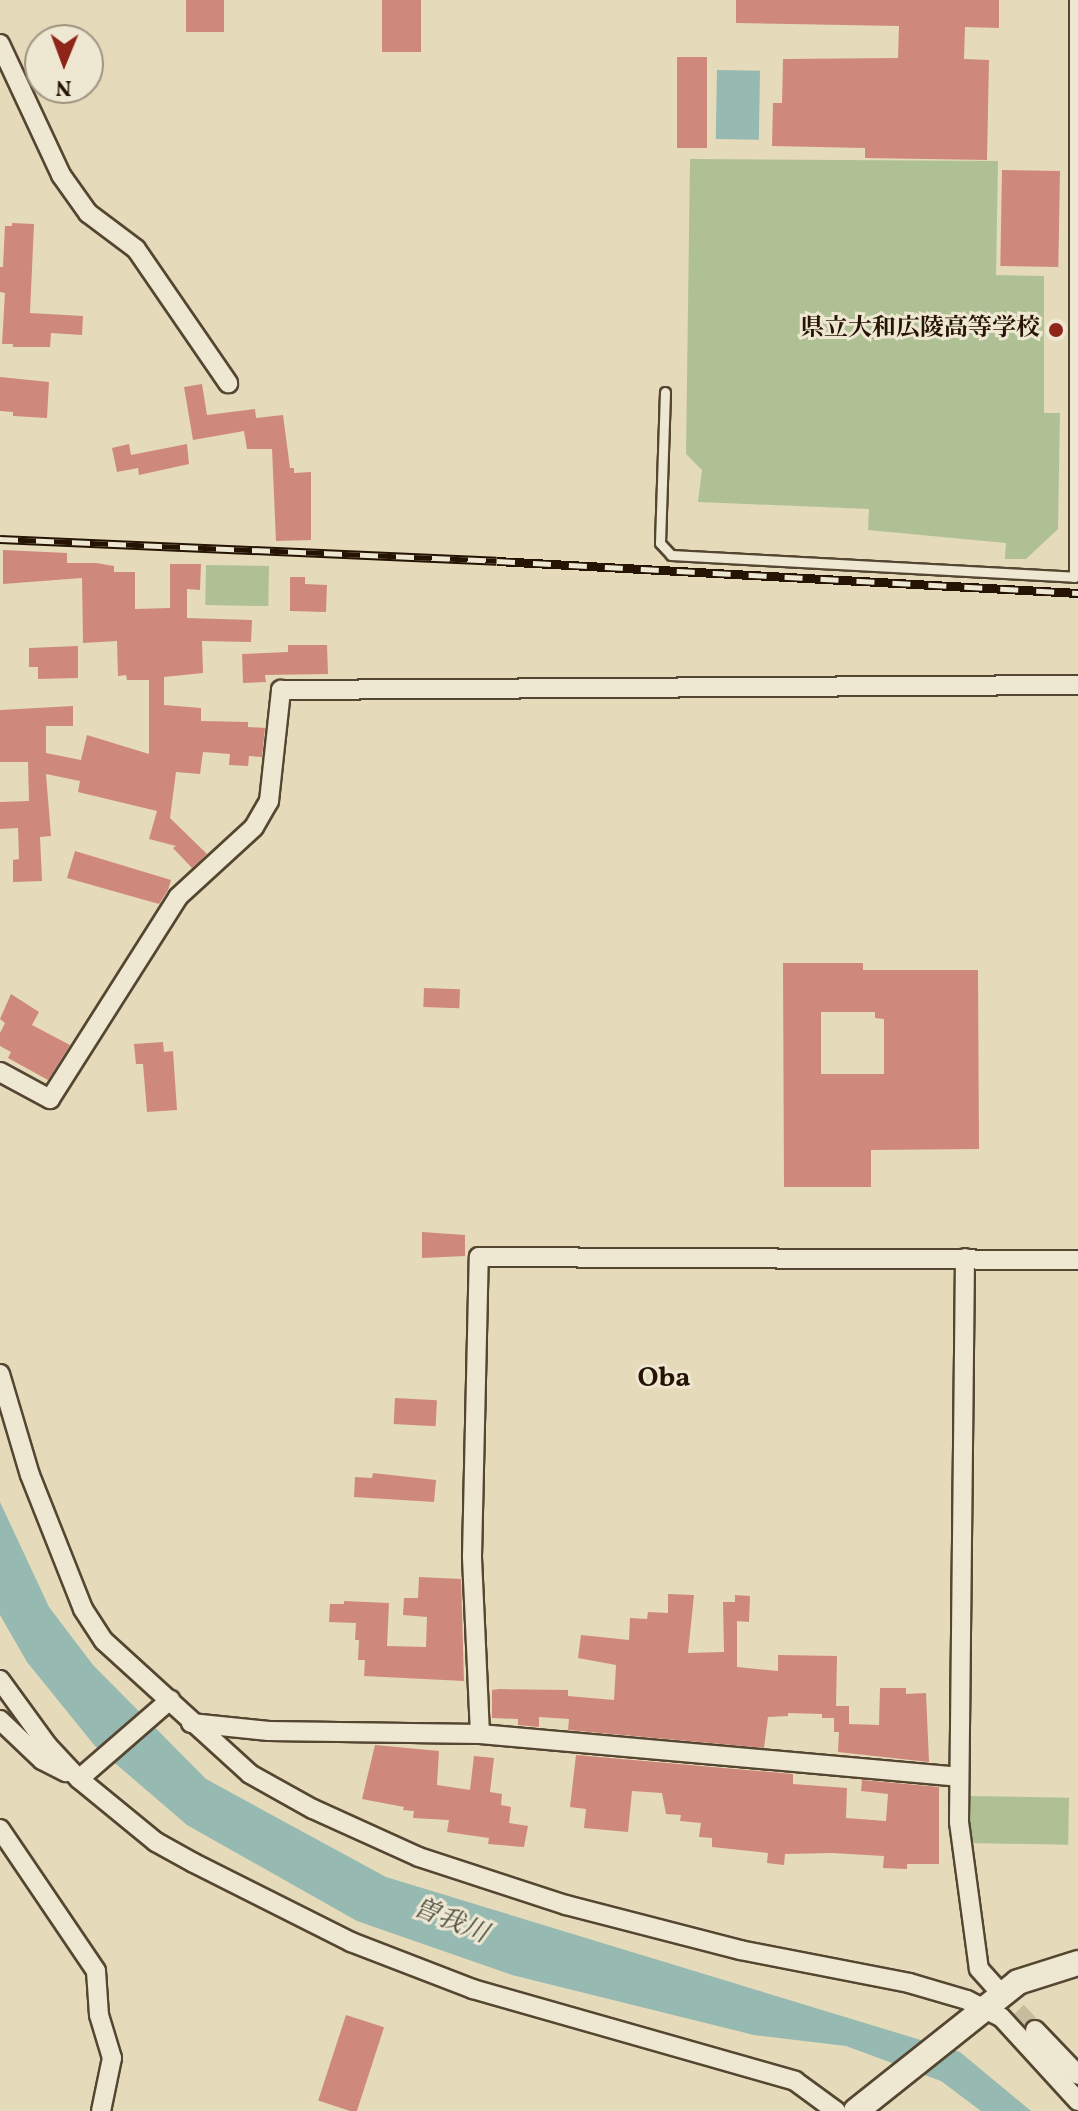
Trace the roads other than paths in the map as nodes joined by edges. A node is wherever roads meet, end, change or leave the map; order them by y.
1 (1074, 0) edge
2 (0, 44) edge
3 (228, 383) dead end
4 (665, 392) dead end
5 (1077, 685) edge
6 (0, 1072) edge
7 (965, 1258) junction
8 (1078, 1260) edge
9 (0, 1374) edge
10 (0, 1680) edge
11 (164, 1704) junction
12 (0, 1720) edge
13 (191, 1723) junction
14 (480, 1734) junction
15 (86, 1774) junction
16 (958, 1777) junction
17 (0, 1829) edge
18 (1078, 1963) edge
19 (986, 2004) junction
20 (1035, 2030) tunnel mouth
21 (1078, 2075) edge
22 (1078, 2101) edge
23 (860, 2108) edge
24 (101, 2111) edge
25 (836, 2111) edge

1 - 4 lane
2 - 3 street
5 - 6 street
7 - 8 street
7 - 14 street
7 - 16 street
9 - 11 street
10 - 15 street
11 - 13 street
11 - 15 street
12 - 15 street
13 - 14 street
13 - 19 street
14 - 16 street
15 - 25 street
16 - 19 street
17 - 24 street
18 - 19 main road
19 - 22 street
19 - 23 main road
20 - 21 street

